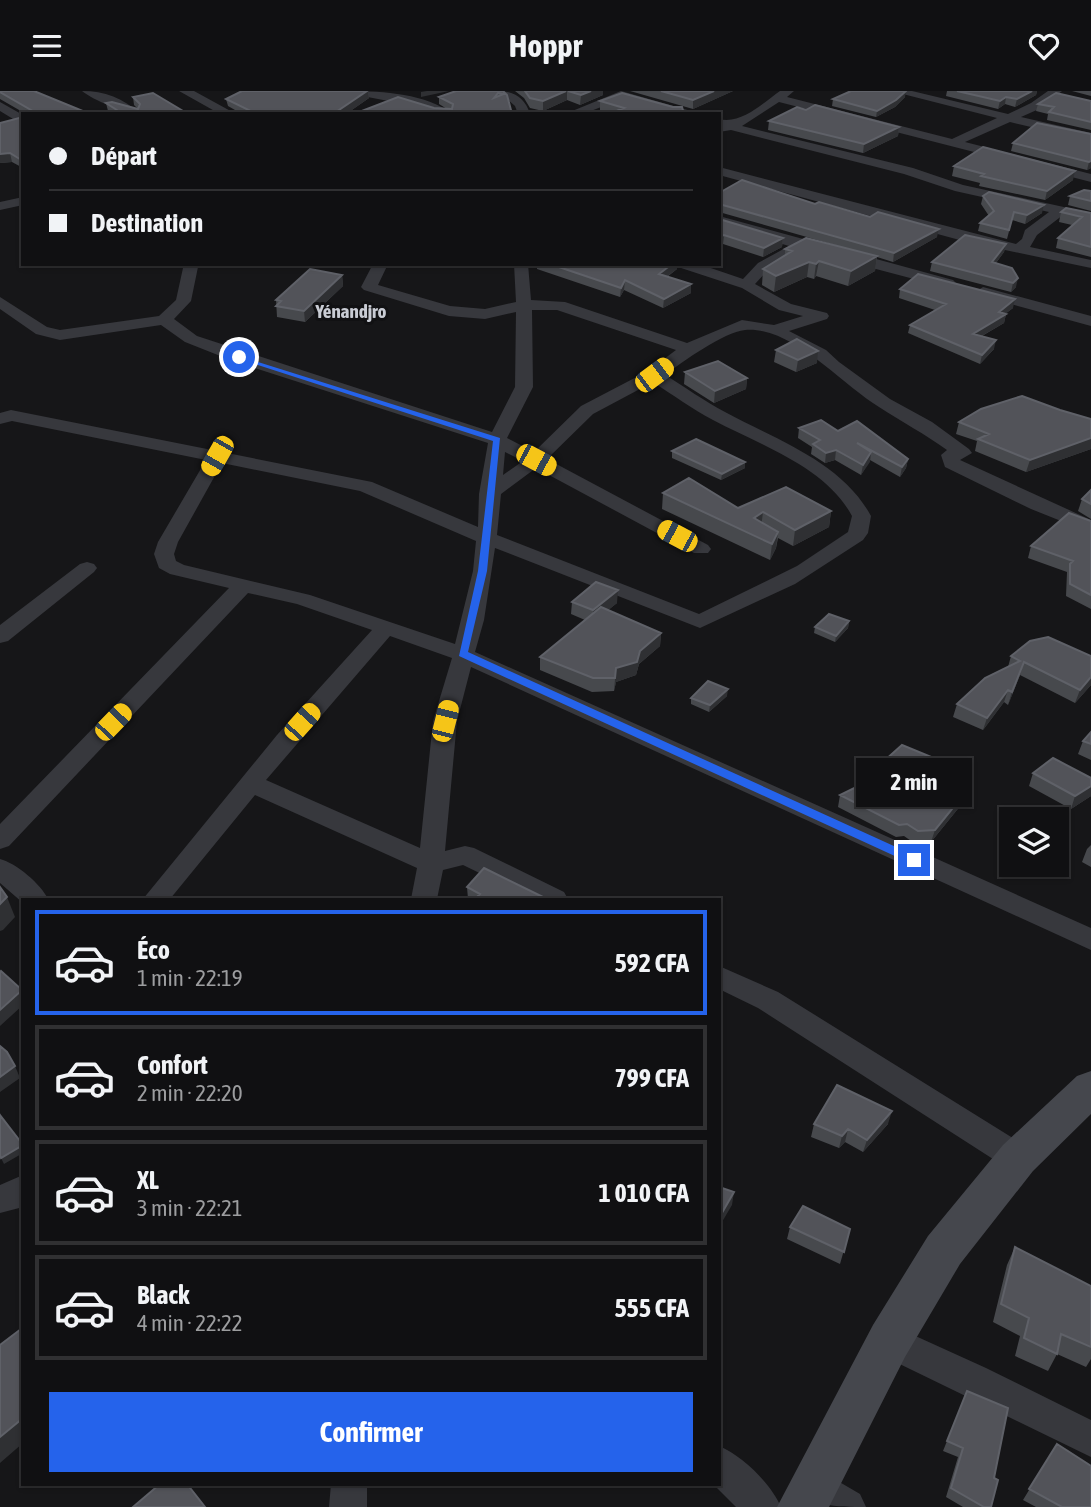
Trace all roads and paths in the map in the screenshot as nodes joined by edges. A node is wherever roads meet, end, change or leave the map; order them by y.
1 (88, 91) edge
2 (185, 91) edge
3 (357, 91) edge
4 (505, 91) edge
5 (897, 91) edge
6 (626, 93) edge
7 (1052, 93) edge
8 (203, 94) edge
9 (784, 95) edge
10 (447, 96) edge
11 (422, 104) junction
12 (0, 106) edge
13 (398, 110) edge
14 (131, 112) edge
15 (227, 112) edge
16 (441, 112) edge
17 (523, 112) edge
18 (576, 112) edge
19 (681, 112) edge
20 (1010, 116) junction
21 (21, 120) edge
22 (723, 126) edge
23 (1091, 137) edge
24 (954, 142) junction
25 (721, 172) edge
26 (1091, 178) edge
27 (1059, 211) junction
28 (1091, 217) edge
29 (721, 221) edge
30 (802, 245) junction
31 (1021, 247) junction
32 (1091, 264) edge
33 (190, 266) edge
34 (380, 266) edge
35 (521, 266) edge
36 (689, 266) edge
37 (747, 285) junction
38 (0, 302) edge
39 (524, 305) junction
40 (164, 320) junction
41 (1091, 321) edge
42 (775, 330) junction
43 (688, 349) junction
44 (654, 375) junction
45 (4, 414) edge
46 (497, 440) junction
47 (217, 456) junction
48 (536, 460) junction
49 (489, 494) junction
50 (1091, 527) edge
51 (487, 538) junction
52 (701, 549) dead end
53 (87, 568) dead end
54 (244, 585) junction
55 (387, 627) junction
56 (0, 636) edge
57 (462, 654) junction
58 (250, 783) junction
59 (0, 840) edge
60 (431, 864) junction
61 (0, 868) edge
62 (34, 898) edge
63 (157, 898) edge
64 (424, 898) edge
65 (553, 898) edge
66 (1091, 940) edge
67 (721, 978) edge
68 (1091, 1088) edge
69 (1018, 1158) junction
70 (21, 1190) edge
71 (0, 1199) edge
72 (889, 1341) junction
73 (1091, 1439) edge
74 (721, 1466) edge
75 (349, 1486) edge
76 (820, 1499) edge
77 (348, 1507) edge
78 (762, 1507) edge

1 - 14 street
2 - 8 street
3 - 11 street
4 - 17 street
5 - 20 street
6 - 18 street
6 - 19 street
7 - 20 street
8 - 15 street
9 - 22 street
9 - 24 street
10 - 11 street
11 - 13 street
11 - 16 street
12 - 21 street
20 - 23 street
20 - 24 street
22 - 27 street
24 - 26 street
25 - 31 street
27 - 28 street
27 - 31 street
29 - 30 street
30 - 37 street
30 - 41 street
31 - 32 street
33 - 40 street
34 - 39 street
35 - 39 street
36 - 37 street
37 - 42 street
38 - 40 street
39 - 43 street
39 - 46 street
40 - 46 street
42 - 43 street
42 - 50 street
43 - 44 street
44 - 48 street
44 - 51 street
45 - 47 street
46 - 48 street
46 - 49 street
47 - 51 street
47 - 54 street
48 - 49 street
48 - 52 street
49 - 51 street
51 - 57 street
53 - 56 street
54 - 55 street
54 - 59 street
55 - 57 street
55 - 58 street
57 - 60 street
57 - 66 street
58 - 60 street
58 - 63 street
60 - 64 street
60 - 65 street
61 - 62 street
67 - 69 street
68 - 69 main road
69 - 72 main road
70 - 71 street
72 - 73 street
72 - 76 main road
74 - 78 street
75 - 77 street

